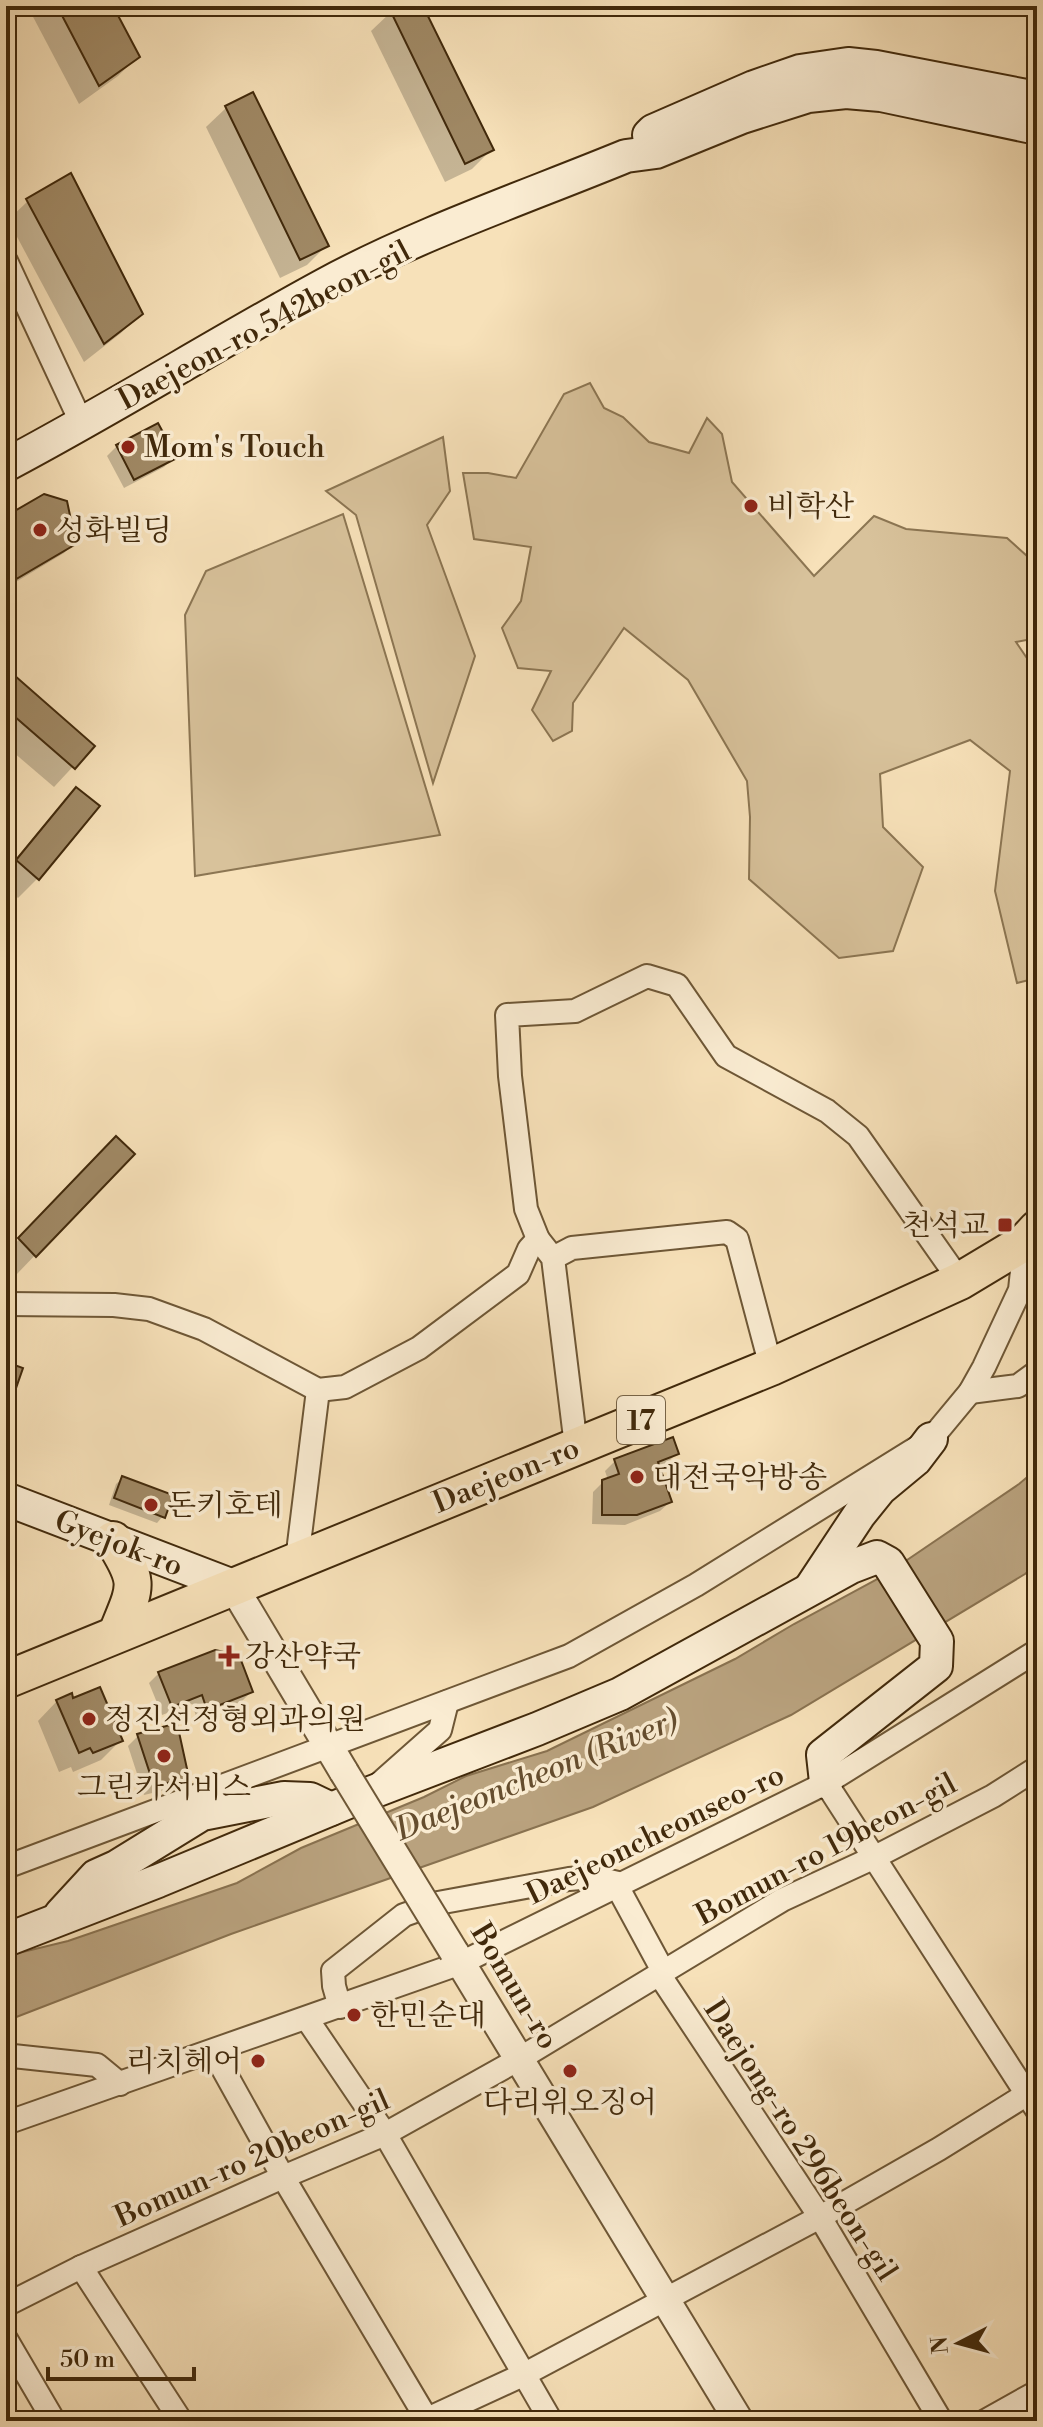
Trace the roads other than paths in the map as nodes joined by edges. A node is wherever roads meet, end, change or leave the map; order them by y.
1 (1037, 98) edge
2 (1037, 128) edge
3 (626, 156) junction
4 (6, 261) edge
5 (82, 424) junction
6 (6, 465) edge
7 (1031, 1236) edge
8 (538, 1239) junction
9 (553, 1258) junction
10 (960, 1281) junction
11 (6, 1304) edge
12 (771, 1367) junction
13 (1037, 1372) edge
14 (318, 1390) junction
15 (970, 1392) junction
16 (931, 1439) junction
17 (576, 1446) junction
18 (6, 1499) edge
19 (113, 1540) junction
20 (297, 1560) junction
21 (233, 1586) junction
22 (809, 1592) junction
23 (117, 1633) junction
24 (1037, 1651) edge
25 (6, 1680) edge
26 (447, 1702) junction
27 (327, 1747) junction
28 (1037, 1768) edge
29 (826, 1782) junction
30 (370, 1793) junction
31 (198, 1805) junction
32 (331, 1809) junction
33 (875, 1857) junction
34 (6, 1867) edge
35 (619, 1885) junction
36 (54, 1922) junction
37 (6, 1940) edge
38 (458, 1957) junction
39 (661, 1973) junction
40 (340, 2007) junction
41 (307, 2019) junction
42 (213, 2051) junction
43 (9, 2052) edge
44 (519, 2059) junction
45 (120, 2084) junction
46 (1034, 2097) edge
47 (6, 2123) edge
48 (385, 2134) junction
49 (283, 2177) junction
50 (820, 2217) junction
51 (81, 2267) junction
52 (664, 2298) junction
53 (6, 2305) edge
54 (6, 2339) edge
55 (525, 2374) junction
56 (1037, 2392) edge
57 (426, 2420) edge
58 (54, 2421) edge
59 (181, 2421) edge
60 (551, 2421) edge
61 (739, 2421) edge
62 (941, 2421) edge
63 (985, 2421) edge

1 - 3 main road, Daejeon-ro 542beon-gil
2 - 3 main road, Daejeon-ro 542beon-gil
3 - 5 main road, Daejeon-ro 542beon-gil
4 - 5 street, Daejeon-ro 542beon-gil
5 - 6 main road, Daejeon-ro 542beon-gil
7 - 10 main road, Daejeon-ro / 17
7 - 15 street
8 - 9 street
8 - 10 street
8 - 14 street
9 - 12 street
9 - 17 street
10 - 12 main road, Daejeon-ro / 17
11 - 14 street
12 - 17 main road, Daejeon-ro / 17
13 - 15 street
14 - 20 street
15 - 16 street
16 - 22 main road
16 - 26 street
17 - 20 main road, Daejeon-ro / 17
18 - 19 main road, Gyejok-ro
19 - 21 main road, Gyejok-ro
19 - 23 main road
20 - 21 main road, Daejeon-ro / 17
21 - 23 main road, Daejeon-ro / 17
21 - 27 street, Bomun-ro
22 - 29 main road
22 - 30 main road
23 - 25 main road, Daejeon-ro / 17
24 - 29 street, Daejeoncheonseo-ro
26 - 27 street
26 - 30 street
27 - 31 street
27 - 38 street, Bomun-ro, bridge
28 - 33 street, Bomun-ro 19beon-gil
29 - 33 street
29 - 35 street, Daejeoncheonseo-ro
30 - 32 main road
31 - 32 main road
31 - 34 street
31 - 36 main road
32 - 36 main road
33 - 39 street, Bomun-ro 19beon-gil
33 - 46 street
35 - 38 street, Daejeoncheonseo-ro
35 - 39 street, Daejong-ro 296beon-gil
35 - 40 street
36 - 37 main road
38 - 40 street, Daejeoncheonseo-ro
38 - 44 street, Bomun-ro
39 - 44 street, Bomun-ro 19beon-gil
39 - 50 street, Daejong-ro 296beon-gil
40 - 41 street, Daejeoncheonseo-ro
41 - 42 street, Daejeoncheonseo-ro
41 - 48 street
42 - 45 street, Daejeoncheonseo-ro
42 - 49 street
43 - 45 street
44 - 48 street, Bomun-ro 20beon-gil
44 - 52 street, Bomun-ro
45 - 47 street, Daejeoncheonseo-ro
46 - 50 street
48 - 49 street, Bomun-ro 20beon-gil
48 - 55 street
49 - 51 street, Bomun-ro 20beon-gil
49 - 57 street
50 - 52 street
50 - 62 street, Daejong-ro 296beon-gil
51 - 53 street, Bomun-ro 20beon-gil
51 - 59 street
52 - 55 street
52 - 61 street, Bomun-ro
54 - 58 street
55 - 57 street
55 - 60 street
56 - 63 street

